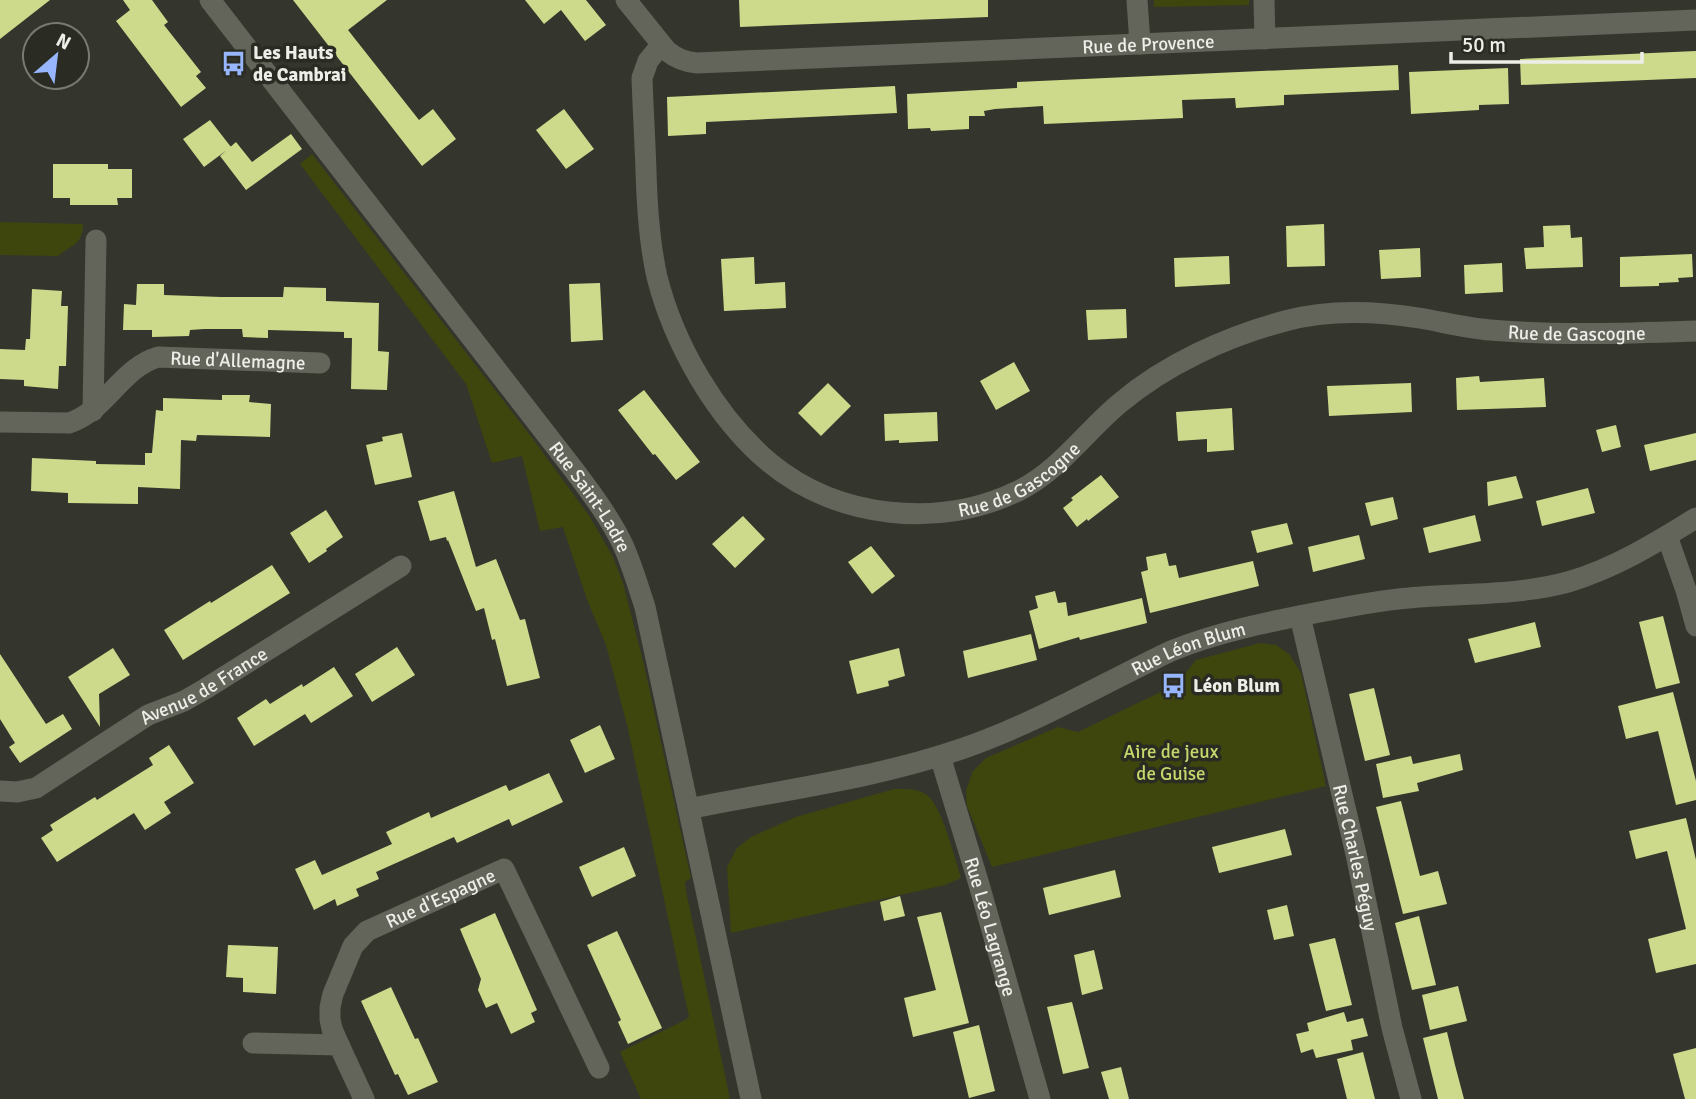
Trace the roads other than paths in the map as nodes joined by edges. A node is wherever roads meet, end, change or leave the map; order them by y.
1 (210, 0) edge
2 (626, 0) edge
3 (1137, 0) edge
4 (1264, 0) edge
5 (1696, 20) edge
6 (1265, 39) junction
7 (1140, 44) junction
8 (661, 45) junction
9 (96, 240) dead end
10 (1696, 331) edge
11 (320, 363) dead end
12 (93, 411) junction
13 (0, 422) edge
14 (1696, 518) edge
15 (1667, 536) junction
16 (401, 566) dead end
17 (1300, 616) junction
18 (1696, 625) edge
19 (940, 756) junction
20 (0, 791) edge
21 (689, 809) junction
22 (253, 1043) dead end
23 (338, 1045) junction
24 (599, 1068) dead end
25 (364, 1099) edge
26 (751, 1099) edge
27 (1040, 1099) edge
28 (1411, 1099) edge

1 - 21 street, Rue Saint-Ladre
2 - 8 street, Rue de Provence
3 - 7 street
4 - 6 street
5 - 6 street, Rue de Provence
6 - 7 street, Rue de Provence
7 - 8 street, Rue de Provence
8 - 10 street, Rue de Gascogne
9 - 12 street
11 - 12 street, Rue d'Allemagne
12 - 13 street, Rue d'Allemagne
14 - 15 street, Rue Léon Blum
15 - 17 street, Rue Léon Blum
15 - 18 street
16 - 20 street, Avenue de France
17 - 19 street, Rue Léon Blum
17 - 28 street, Rue Charles Péguy
19 - 21 street, Rue Léon Blum
19 - 27 street, Rue Léo Lagrange
21 - 26 street, Rue Saint-Ladre
22 - 23 street
23 - 24 street, Rue d'Espagne
23 - 25 street

